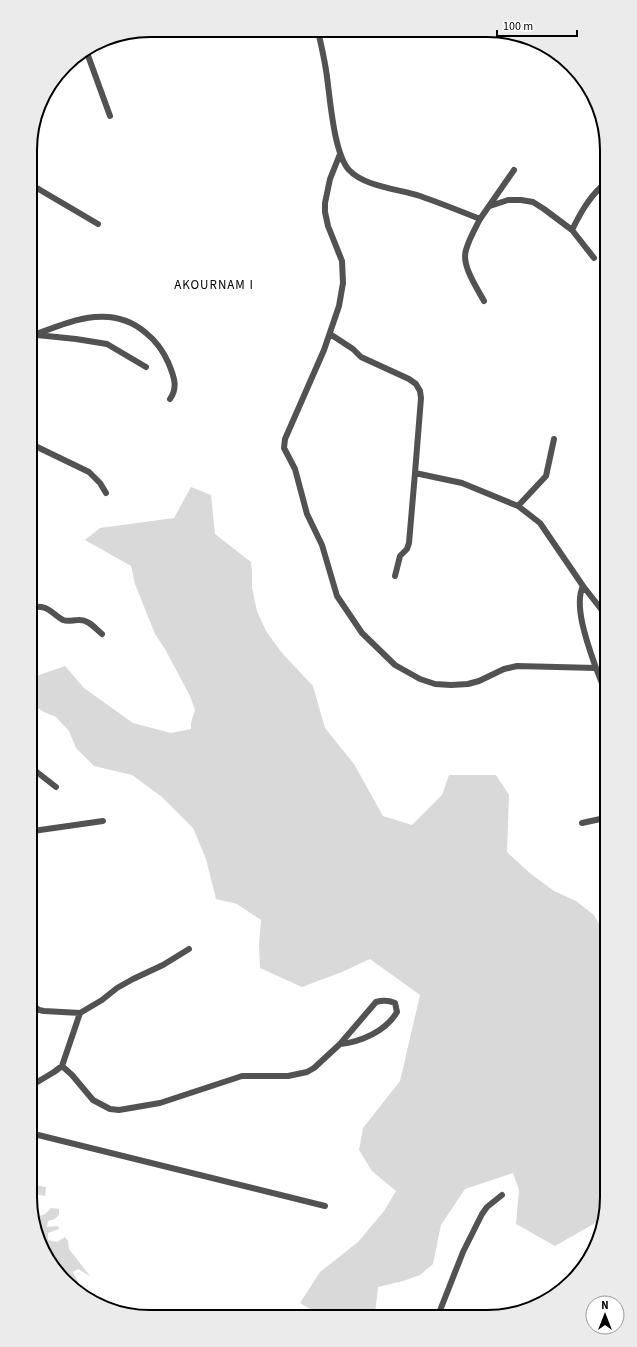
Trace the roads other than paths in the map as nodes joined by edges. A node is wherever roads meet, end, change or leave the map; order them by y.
1 (319, 37) edge
2 (88, 55) edge
3 (110, 116) dead end
4 (340, 154) junction
5 (514, 170) dead end
6 (37, 188) edge
7 (600, 188) edge
8 (490, 206) junction
9 (480, 219) junction
10 (98, 224) dead end
11 (572, 230) junction
12 (594, 258) dead end
13 (484, 301) dead end
14 (37, 334) edge
15 (330, 334) junction
16 (37, 335) edge
17 (146, 366) dead end
18 (170, 399) dead end
19 (554, 439) dead end
20 (37, 447) edge
21 (415, 473) junction
22 (106, 493) dead end
23 (518, 506) junction
24 (395, 576) dead end
25 (583, 586) junction
26 (37, 607) edge
27 (600, 608) edge
28 (102, 634) dead end
29 (596, 668) junction
30 (600, 678) edge
31 (37, 773) edge
32 (56, 787) dead end
33 (600, 819) edge
34 (103, 821) dead end
35 (582, 823) dead end
36 (37, 830) edge
37 (189, 949) dead end
38 (37, 1008) edge
39 (80, 1013) junction
40 (340, 1044) junction
41 (62, 1066) junction
42 (37, 1082) edge
43 (37, 1135) edge
44 (502, 1195) dead end
45 (326, 1206) dead end
46 (440, 1310) edge

1 - 4 street
2 - 3 street
4 - 9 street
4 - 15 street
5 - 8 street
6 - 10 street
7 - 11 street
8 - 9 street
8 - 11 street
9 - 13 street
11 - 12 street
14 - 18 street
15 - 21 street
15 - 29 street
16 - 17 street
19 - 23 street
20 - 22 street
21 - 23 street
21 - 24 street
23 - 25 street
25 - 27 street
25 - 29 street
26 - 28 street
29 - 30 street
31 - 32 street
33 - 35 street
34 - 36 street
37 - 39 street
38 - 39 street
39 - 41 street
40 - 40 street
40 - 41 street
41 - 42 street
43 - 45 street
44 - 46 street

